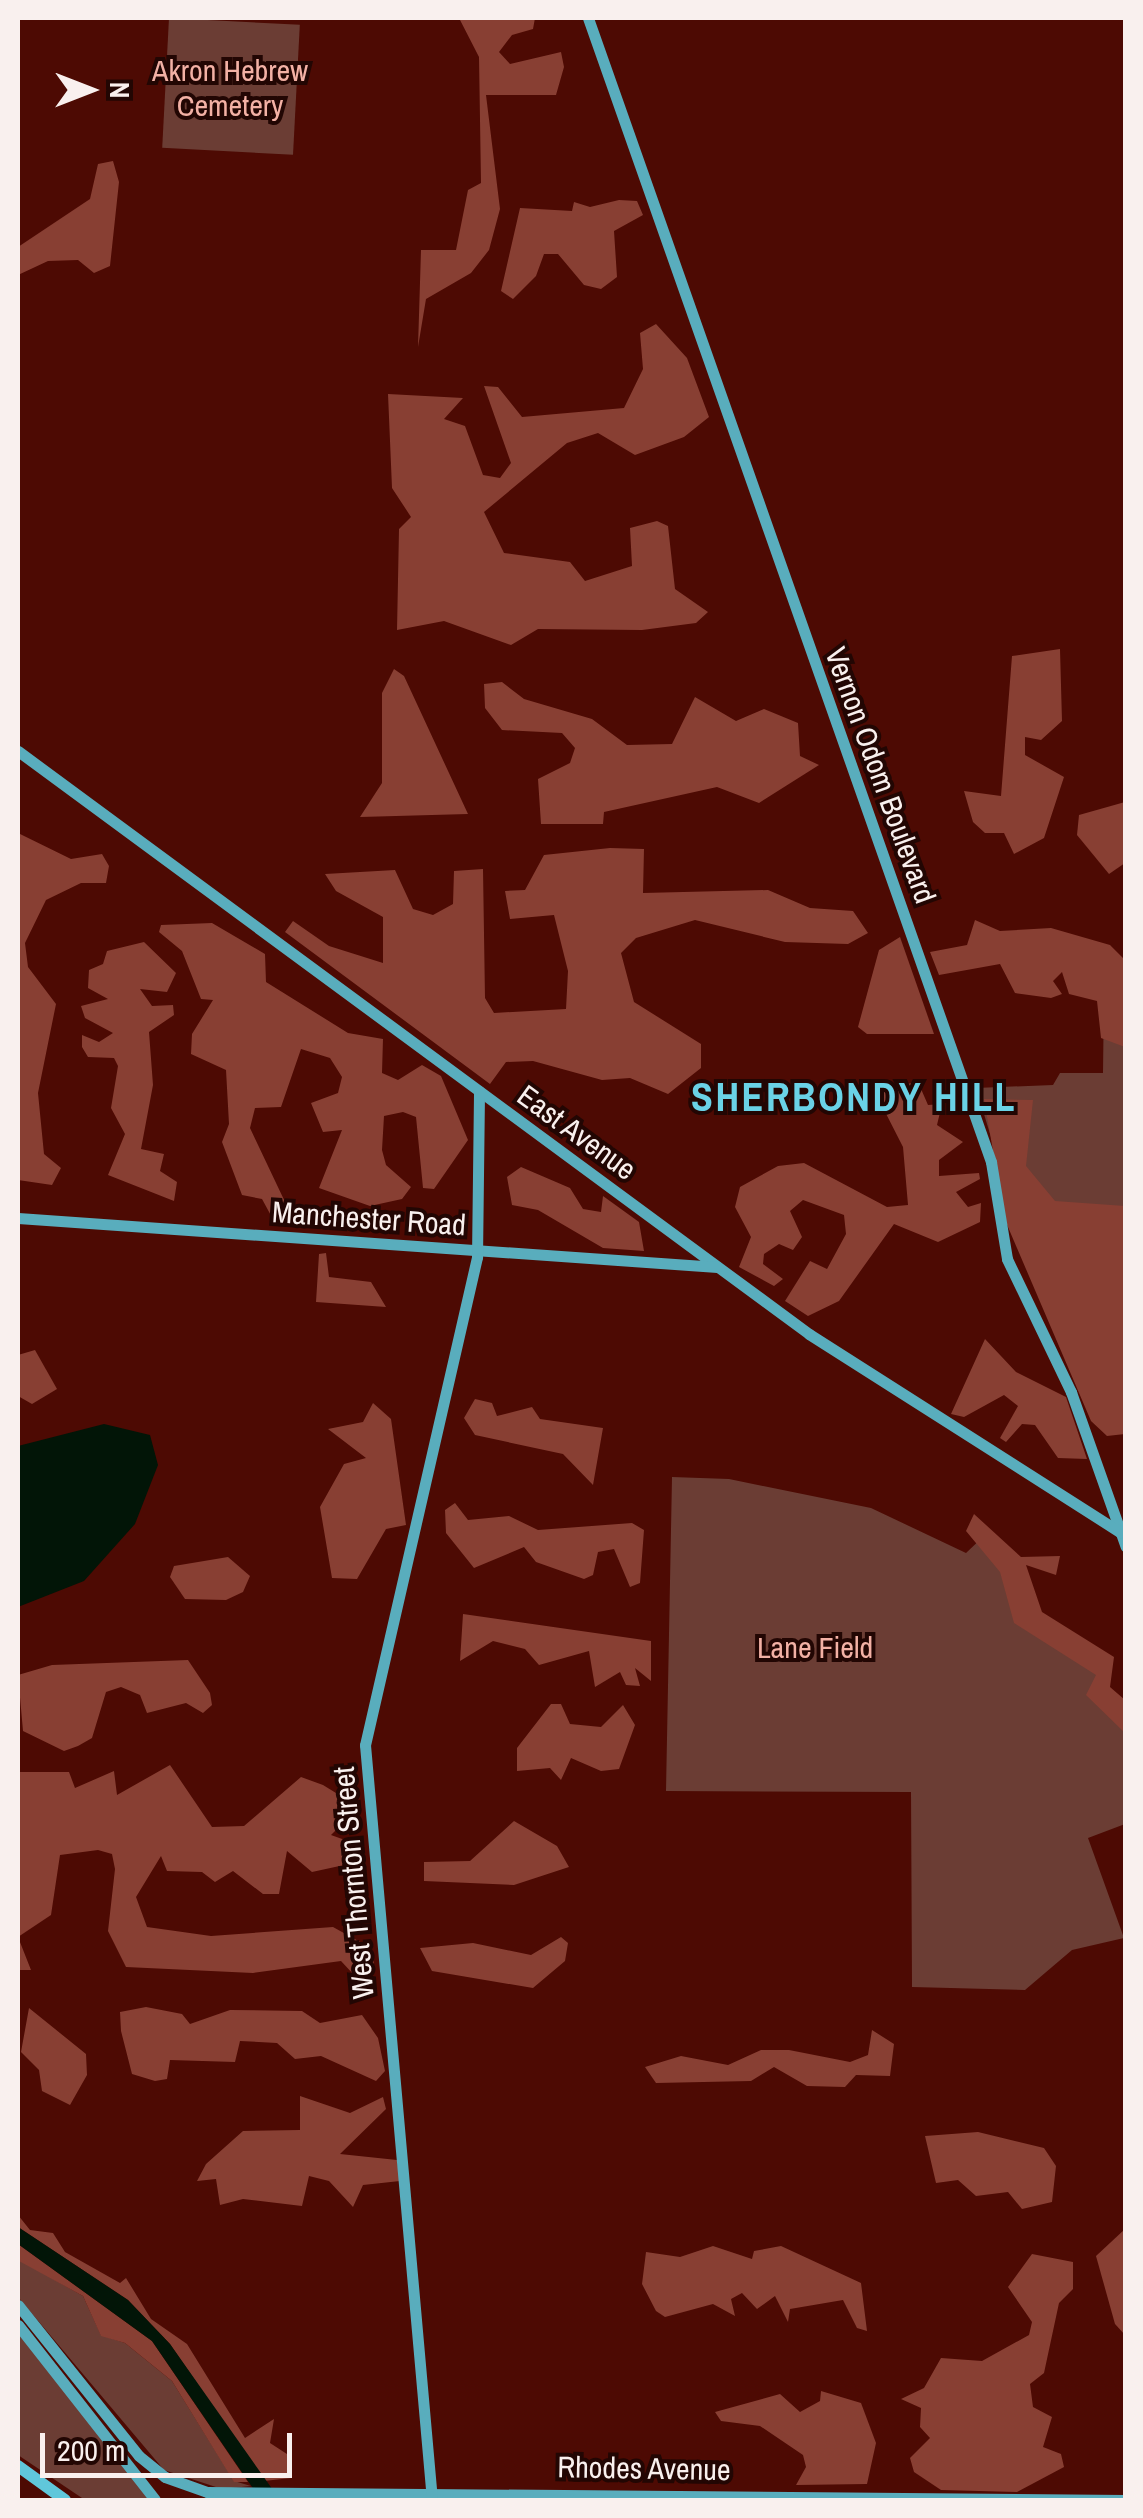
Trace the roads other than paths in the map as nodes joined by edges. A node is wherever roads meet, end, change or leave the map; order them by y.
1 (588, 18) edge
2 (18, 751) edge
3 (480, 1091) junction
4 (18, 1218) edge
5 (478, 1251) junction
6 (717, 1267) junction
7 (1120, 1532) junction
8 (1126, 1547) edge
9 (18, 2305) edge
10 (18, 2325) edge
11 (18, 2466) edge
12 (432, 2495) edge
13 (65, 2500) edge
14 (155, 2500) edge
15 (1069, 2500) edge
16 (1084, 2500) edge
17 (1126, 2500) edge

1 - 7 main road, Vernon Odom Boulevard
2 - 3 main road, East Avenue
3 - 5 main road, West Thornton Street
3 - 6 main road, East Avenue
4 - 5 main road, Manchester Road
5 - 6 main road, Manchester Road
5 - 12 main road, West Thornton Street
6 - 7 main road, East Avenue
7 - 8 main road, Vernon Odom Boulevard
9 - 12 main road, Rhodes Avenue
10 - 14 main road
11 - 13 highway
12 - 15 main road, Rhodes Avenue
15 - 16 main road, Rhodes Avenue
16 - 17 main road, Rhodes Avenue

